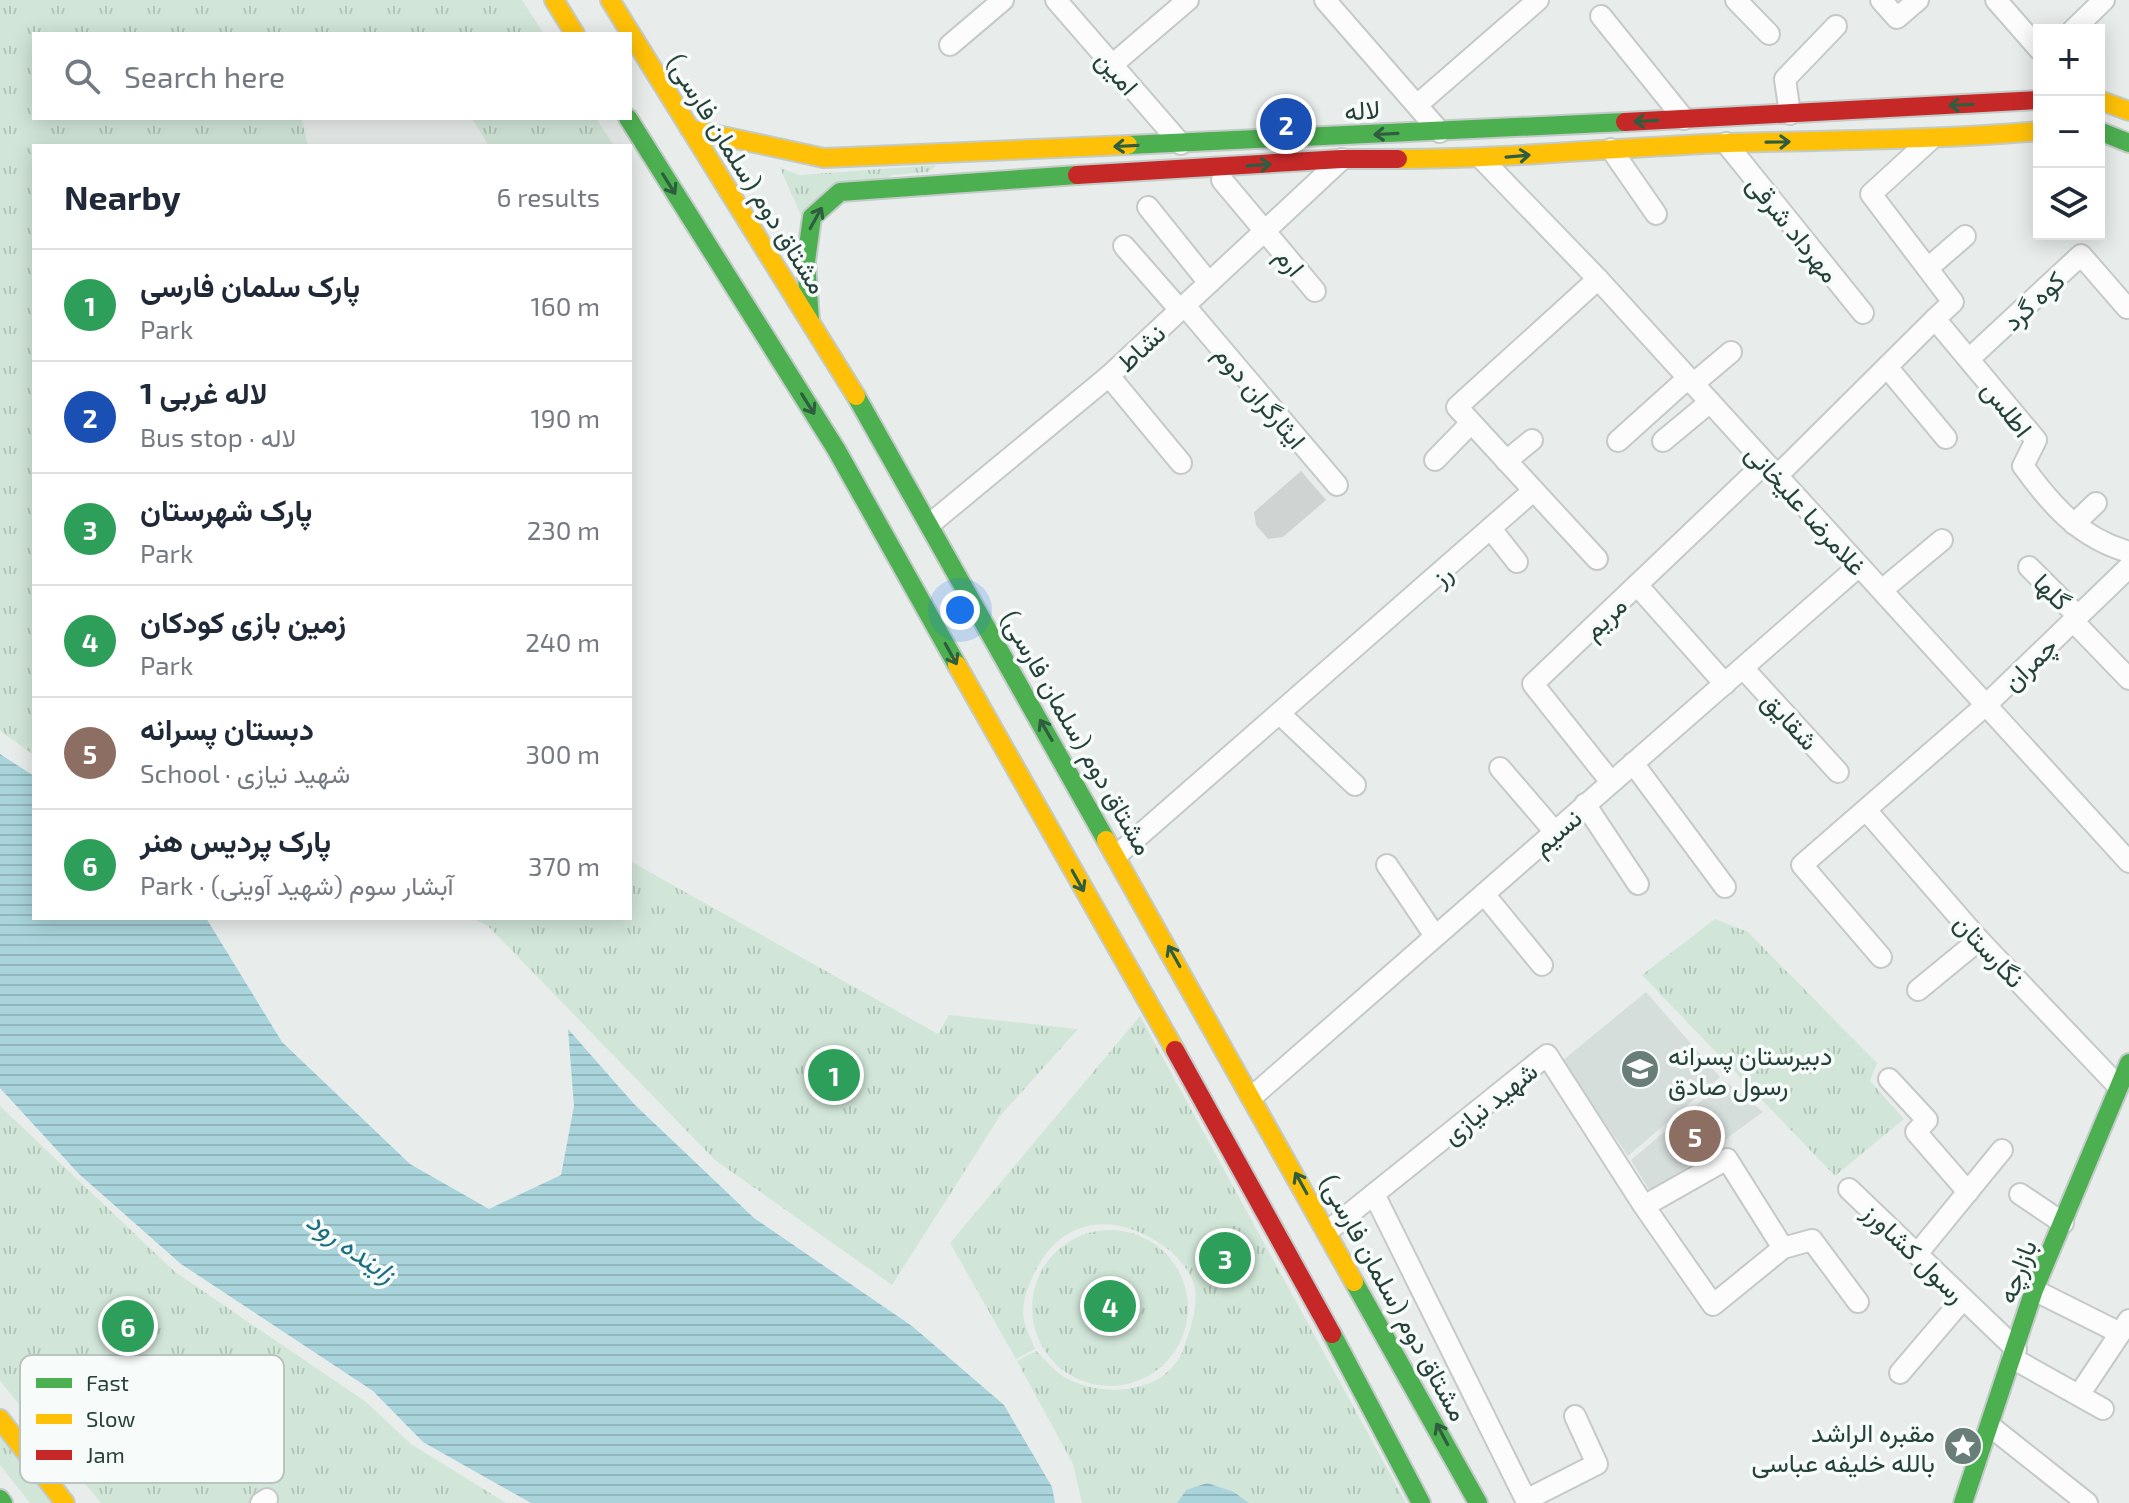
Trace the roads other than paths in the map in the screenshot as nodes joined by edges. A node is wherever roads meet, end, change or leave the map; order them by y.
1 (554, 0) edge
2 (610, 0) edge
3 (1003, 0) edge
4 (1056, 0) edge
5 (1188, 0) edge
6 (1325, 0) edge
7 (1538, 0) edge
8 (1736, 0) edge
9 (1881, 0) edge
10 (1918, 0) edge
11 (1996, 0) edge
12 (2104, 0) edge
13 (1601, 16) dead end
14 (2079, 24) edge
15 (1836, 26) dead end
16 (574, 32) edge
17 (630, 32) edge
18 (1769, 34) dead end
19 (632, 35) edge
20 (2033, 42) edge
21 (950, 45) dead end
22 (1112, 65) junction
23 (2033, 100) edge
24 (2105, 102) edge
25 (1417, 105) junction
26 (2129, 111) edge
27 (1790, 114) junction
28 (1684, 119) junction
29 (629, 120) edge
30 (1573, 125) junction
31 (690, 129) junction
32 (2033, 131) edge
33 (1440, 132) junction
34 (2105, 133) edge
35 (1930, 140) junction
36 (1726, 143) junction
37 (2129, 143) edge
38 (1181, 144) junction
39 (1611, 149) junction
40 (1577, 152) junction
41 (948, 155) junction
42 (1342, 159) junction
43 (1482, 159) junction
44 (1222, 180) dead end
45 (952, 181) junction
46 (1148, 207) dead end
47 (1656, 214) dead end
48 (1266, 231) junction
49 (1965, 236) dead end
50 (1124, 246) dead end
51 (1928, 268) junction
52 (1598, 279) junction
53 (1209, 283) junction
54 (1315, 291) dead end
55 (1182, 308) junction
56 (2127, 308) edge
57 (1863, 313) dead end
58 (1935, 319) junction
59 (810, 321) junction
60 (1731, 352) dead end
61 (1969, 359) junction
62 (1887, 367) junction
63 (1109, 376) junction
64 (1691, 381) junction
65 (1710, 402) junction
66 (1471, 423) junction
67 (1946, 438) dead end
68 (1532, 440) dead end
69 (1618, 441) dead end
70 (1663, 441) dead end
71 (1435, 460) dead end
72 (1506, 461) junction
73 (1181, 463) dead end
74 (1771, 470) junction
75 (1337, 485) dead end
76 (1533, 491) junction
77 (2096, 503) dead end
78 (930, 524) junction
79 (2074, 524) junction
80 (1491, 529) junction
81 (1942, 540) dead end
82 (2129, 552) edge
83 (1597, 559) dead end
84 (1517, 562) dead end
85 (1859, 566) junction
86 (2029, 567) dead end
87 (2129, 567) edge
88 (1637, 585) junction
89 (1882, 590) junction
90 (2075, 618) junction
91 (1743, 668) junction
92 (2129, 679) edge
93 (1725, 684) junction
94 (1986, 705) junction
95 (1281, 715) junction
96 (1633, 763) junction
97 (1500, 768) dead end
98 (1838, 772) dead end
99 (1611, 782) junction
100 (1355, 785) dead end
101 (1585, 804) junction
102 (1866, 810) junction
103 (1555, 832) junction
104 (1117, 855) junction
105 (2129, 862) edge
106 (1387, 865) dead end
107 (1638, 884) dead end
108 (1725, 887) dead end
109 (1484, 894) junction
110 (1435, 936) junction
111 (1979, 940) junction
112 (1881, 957) dead end
113 (1542, 965) dead end
114 (1918, 990) dead end
115 (2129, 1063) edge
116 (1889, 1079) dead end
117 (2118, 1086) junction
118 (1253, 1096) junction
119 (2002, 1150) dead end
120 (1849, 1189) dead end
121 (1968, 1192) junction
122 (1374, 1194) junction
123 (2020, 1194) dead end
124 (1644, 1206) junction
125 (2063, 1223) junction
126 (1328, 1231) junction
127 (1783, 1248) junction
128 (1917, 1254) junction
129 (2034, 1290) junction
130 (1963, 1299) junction
131 (1858, 1302) dead end
132 (2125, 1326) edge
133 (2014, 1354) junction
134 (1900, 1373) dead end
135 (2079, 1395) junction
136 (2103, 1409) dead end
137 (1575, 1416) dead end
138 (0, 1419) edge
139 (1990, 1426) junction
140 (20, 1445) edge
141 (50, 1483) edge
142 (65, 1503) edge
143 (1421, 1503) edge
144 (1478, 1503) edge
145 (1963, 1503) edge
146 (2087, 1503) edge

1 - 16 main road
2 - 17 main road, مشتاق دوم (سلمان فارسی)
3 - 21 street
4 - 22 street, امین
5 - 22 street
6 - 25 street
7 - 25 street
8 - 18 street
9 - 10 street
11 - 20 street
12 - 14 street
13 - 28 street
15 - 27 street
19 - 31 main road, مشتاق دوم (سلمان فارسی)
22 - 38 street, امین
23 -> 27 main road, لاله
24 - 26 main road
25 - 33 street
27 - 28 main road, لاله
28 -> 30 main road, لاله
29 -> 143 main road
30 - 33 main road, لاله
30 - 40 main road
31 - 41 main road, لاله
31 - 59 main road, مشتاق دوم (سلمان فارسی)
32 - 35 main road, لاله
33 -> 38 main road, لاله
34 - 37 main road
36 -> 35 main road, لاله
35 - 51 street
36 - 39 main road, لاله
36 - 57 street, مهرداد شرقی
38 -> 41 main road, لاله
39 - 40 main road, لاله
39 - 47 street
43 -> 40 main road, لاله
41 - 45 main road
42 - 43 main road, لاله
45 -> 42 main road, لاله
42 - 48 street, نشاط
43 - 52 street, غلامرضا علیخانی
44 - 48 street, ارم
59 -> 45 main road, لاله
46 - 53 street
48 - 53 street, نشاط
48 - 54 street, ارم
49 - 51 street
50 - 55 street, ایثارگران دوم
51 - 58 street
52 - 64 street, غلامرضا علیخانی
52 - 66 street
53 - 55 street, نشاط
55 - 63 street, نشاط
55 - 75 street, ایثارگران دوم
56 - 61 street, کوه گرد
58 - 61 street, اطلس
58 - 62 street
59 - 78 main road, مشتاق دوم (سلمان فارسی)
60 - 64 street
61 - 79 street, اطلس
62 - 67 street
62 - 74 street
63 - 73 street
63 - 78 street, نشاط
64 - 65 street, غلامرضا علیخانی
64 - 69 street
65 - 70 street
65 - 74 street, غلامرضا علیخانی
66 - 71 street
66 - 72 street
68 - 72 street
72 - 76 street
74 - 85 street, غلامرضا علیخانی
74 - 88 street, مریم
76 - 80 street, رز
76 - 83 street
77 - 79 street
104 -> 78 main road, مشتاق دوم (سلمان فارسی)
79 - 82 street, اطلس
80 - 84 street
80 - 95 street, رز
81 - 89 street
85 - 89 street, غلامرضا علیخانی
85 - 91 street, نسیم
86 - 90 street, گلها
87 - 90 street, چمران
88 - 93 street
88 - 99 street, مریم
89 - 94 street, غلامرضا علیخانی
90 - 92 street, چمران
90 - 94 street, چمران
91 - 93 street, نسیم
91 - 98 street, شقایق
93 - 96 street, نسیم
94 - 102 street
94 - 105 street, غلامرضا علیخانی
95 - 100 street
95 - 104 street, رز
96 - 99 street, نسیم
96 - 108 street
97 - 103 street
99 - 101 street, نسیم
101 - 103 street, نسیم
101 - 107 street
102 - 111 street, نگارستان
102 - 112 street
103 - 109 street, نسیم
118 -> 104 main road, مشتاق دوم (سلمان فارسی)
106 - 110 street
109 - 110 street, نسیم
109 - 113 street
110 - 118 street, نسیم
111 - 114 street
111 - 117 street, نگارستان
115 - 117 main road, بازارچه
116 - 121 street
117 - 125 main road, بازارچه
126 -> 118 main road, مشتاق دوم (سلمان فارسی)
119 - 121 street
120 - 128 street, رسول کشاورز
121 - 128 street
122 - 124 street, شهید نیازی
122 - 126 street, شهید نیازی
122 - 137 street
123 - 125 street
124 - 127 street
124 - 127 street, شهید نیازی
125 - 129 main road, بازارچه
144 -> 126 main road, مشتاق دوم (سلمان فارسی)
127 - 131 street
128 - 130 street, رسول کشاورز
129 - 132 street
129 - 133 main road, بازارچه
130 - 133 street, رسول کشاورز
130 - 134 street
132 - 135 street
133 - 135 street, رسول کشاورز
133 - 139 main road, بازارچه
135 - 136 street, رسول کشاورز
138 - 140 main road
139 - 145 main road, بازارچه
139 - 146 street
141 - 142 main road

